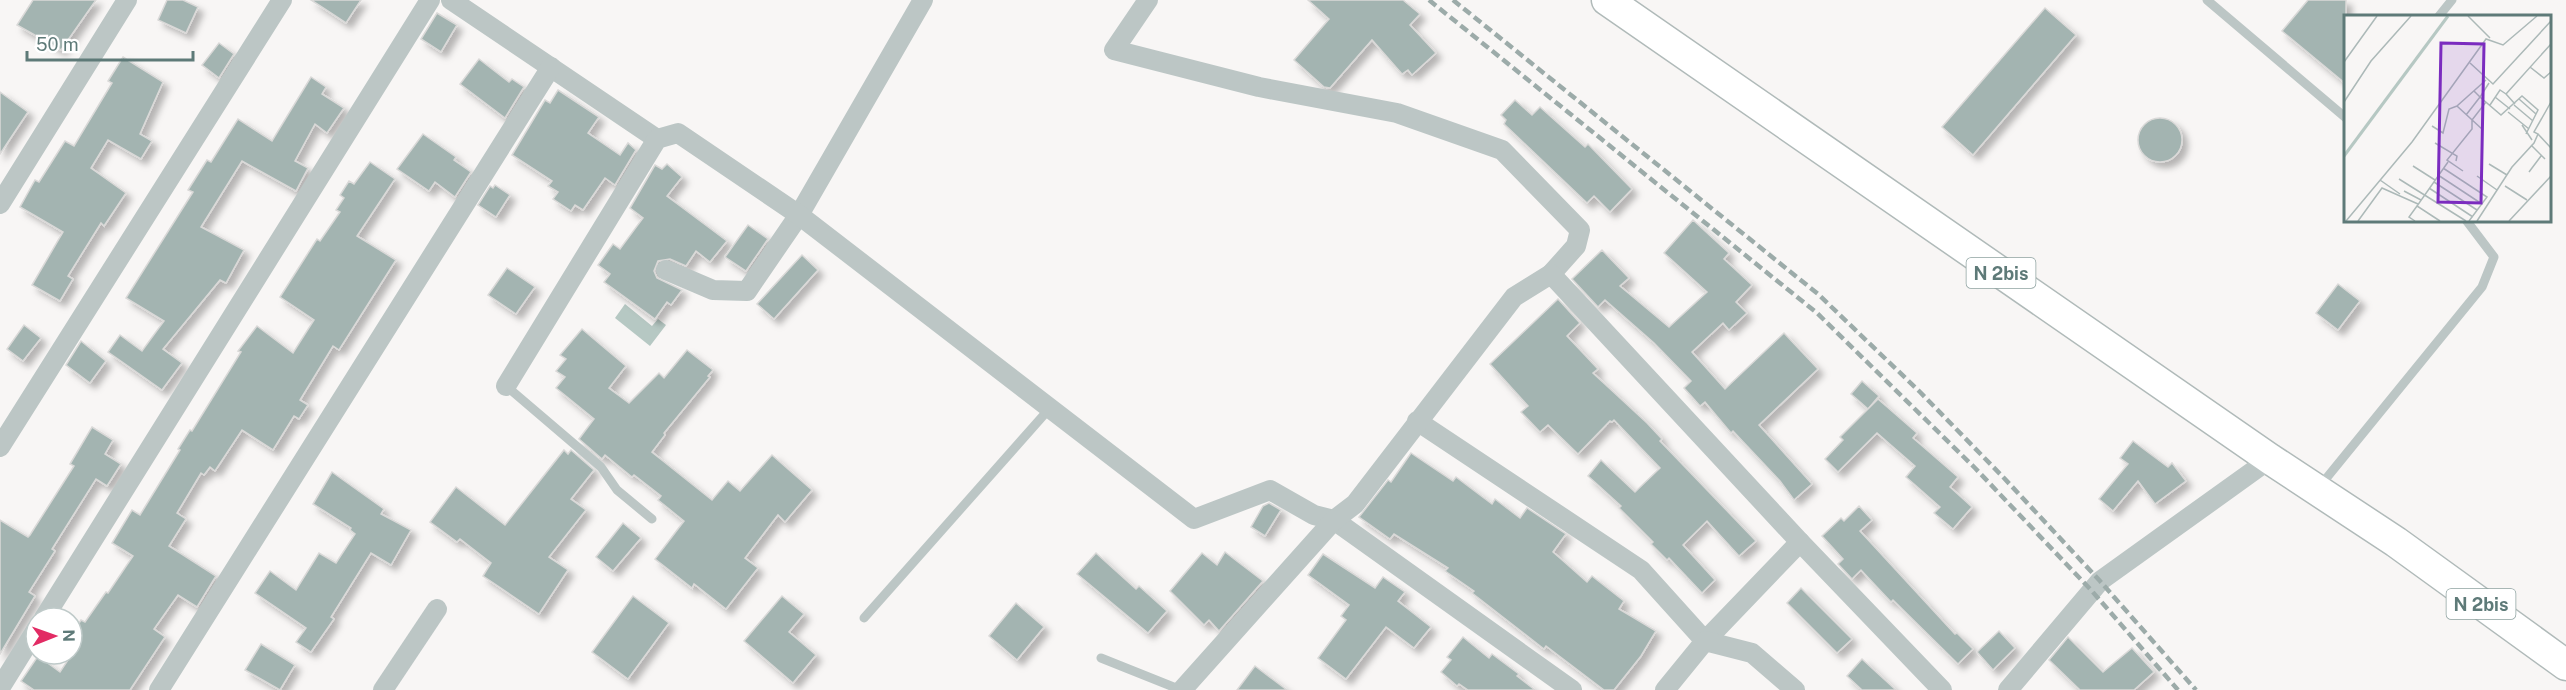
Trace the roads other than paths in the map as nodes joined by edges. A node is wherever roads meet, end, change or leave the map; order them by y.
1 (127, 0) edge
2 (282, 0) edge
3 (430, 0) edge
4 (450, 0) edge
5 (923, 0) edge
6 (1148, 0) edge
7 (1607, 0) edge
8 (2207, 0) edge
9 (2452, 0) edge
10 (2440, 15) edge
11 (551, 68) junction
12 (2344, 116) edge
13 (657, 140) junction
14 (0, 204) edge
15 (799, 215) junction
16 (2468, 222) edge
17 (666, 270) dead end
18 (1551, 274) junction
19 (506, 386) joint
20 (1050, 408) junction
21 (1417, 421) junction
22 (0, 447) edge
23 (2270, 459) junction
24 (2317, 490) junction
25 (652, 519) dead end
26 (1334, 519) junction
27 (1800, 543) junction
28 (51, 606) edge
29 (437, 609) dead end
30 (864, 618) dead end
31 (1706, 641) junction
32 (24, 649) edge
33 (1101, 658) dead end
34 (2566, 665) edge
35 (0, 688) edge
36 (159, 690) edge
37 (383, 690) edge
38 (1182, 690) edge
39 (1572, 690) edge
40 (1665, 690) edge
41 (1794, 690) edge
42 (1942, 690) edge
43 (2008, 690) edge

1 - 14 street
2 - 22 street
3 - 28 street
4 - 11 street
5 - 15 street
6 - 18 street
7 - 23 main road, N 2bis
8 - 12 lane
9 - 10 lane
11 - 13 street
11 - 36 street
13 - 15 street
13 - 19 street
15 - 17 street
15 - 20 street
16 - 24 lane
18 - 21 street
18 - 27 street
19 - 25 lane
20 - 26 street
20 - 30 lane
21 - 26 street
21 - 31 street
23 - 24 main road, N 2bis
23 - 43 street
24 - 34 main road, N 2bis
26 - 38 street
26 - 39 street
27 - 31 street
27 - 42 street
29 - 37 street
31 - 40 street
31 - 41 street
32 - 35 street
33 - 38 lane

